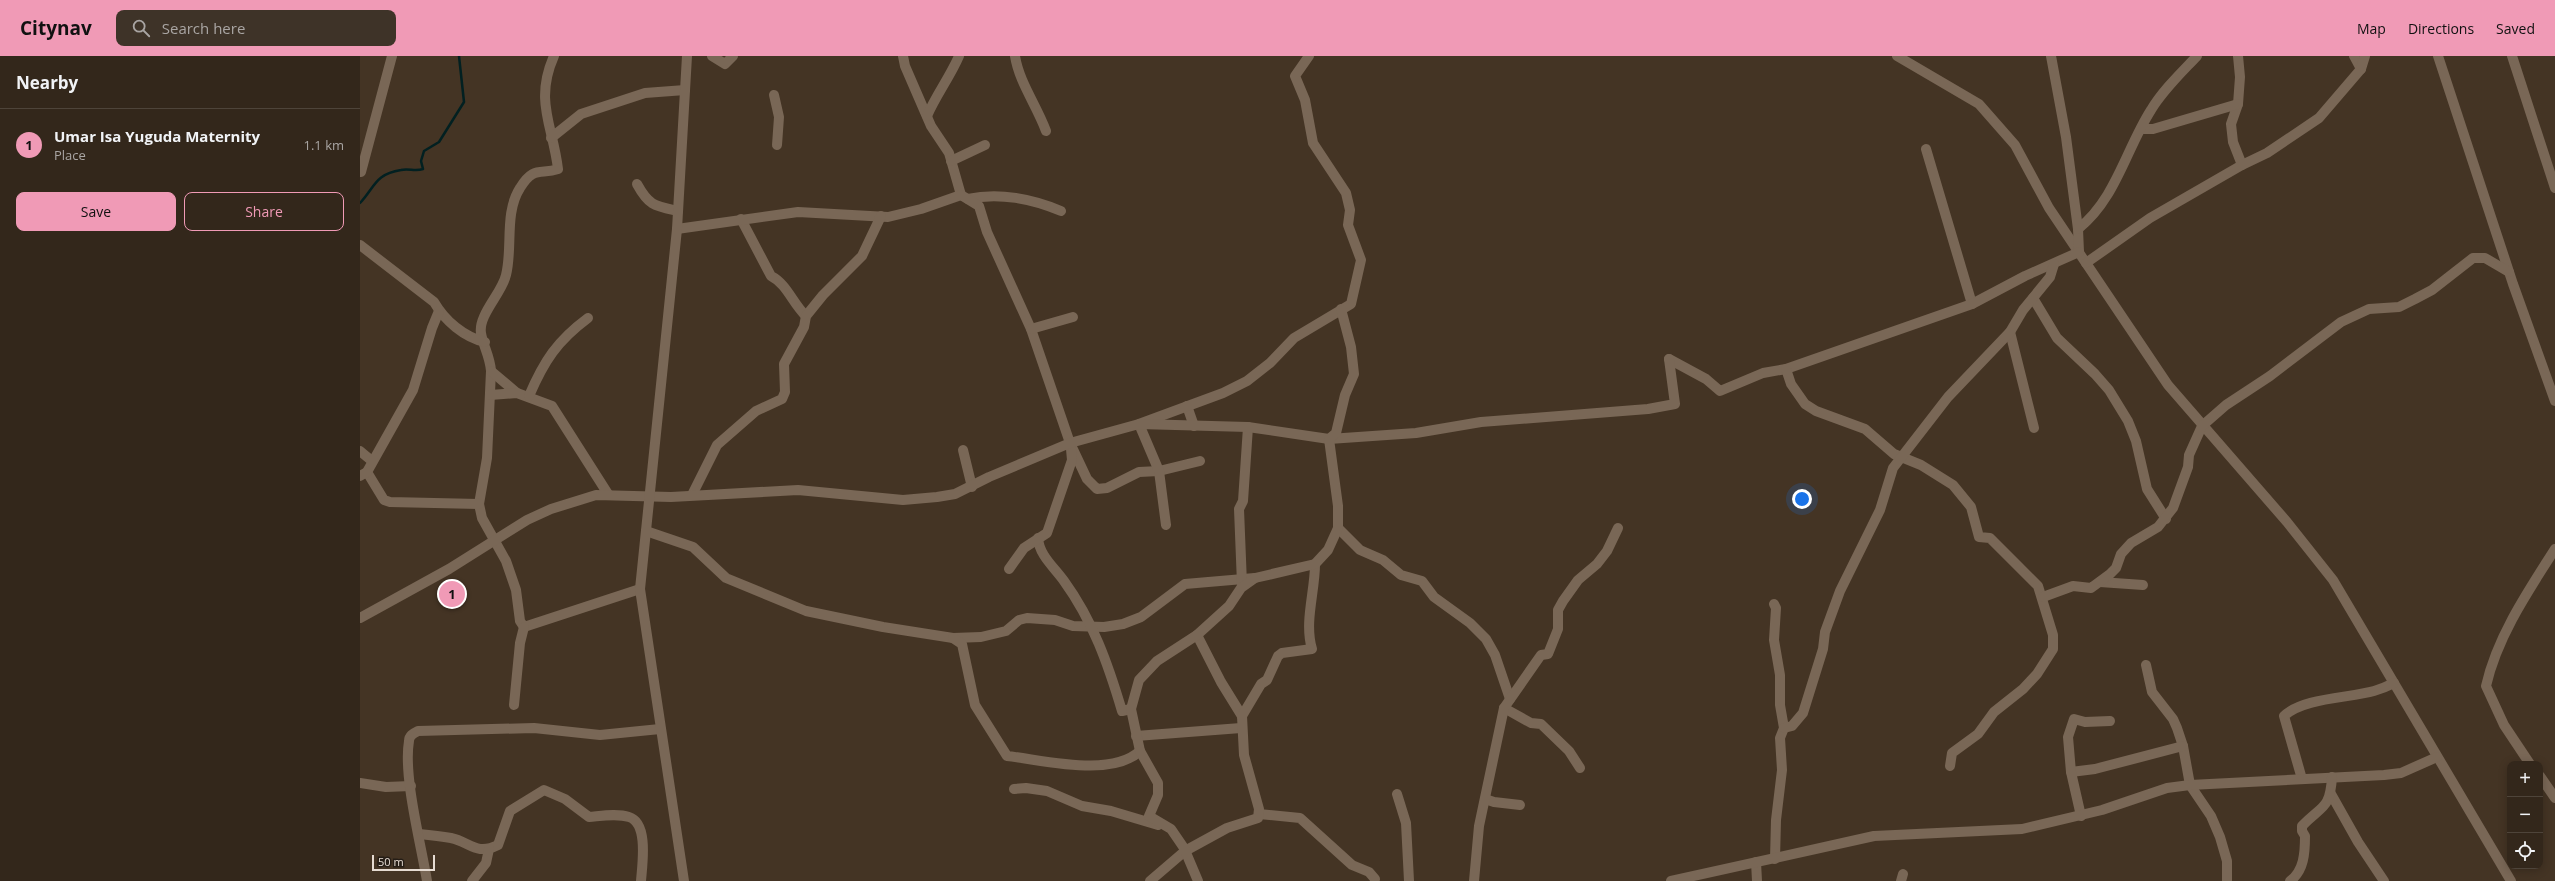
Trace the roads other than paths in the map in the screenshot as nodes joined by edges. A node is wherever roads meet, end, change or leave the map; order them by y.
1 (392, 56) edge
2 (554, 56) edge
3 (687, 56) edge
4 (712, 56) edge
5 (732, 56) edge
6 (903, 56) edge
7 (959, 56) edge
8 (1015, 56) edge
9 (1309, 56) edge
10 (1897, 56) edge
11 (2051, 56) edge
12 (2196, 56) edge
13 (2238, 56) edge
14 (2354, 56) edge
15 (2365, 56) edge
16 (2438, 56) edge
17 (2512, 56) edge
18 (2361, 69) junction
19 (685, 90) junction
20 (774, 95) dead end
21 (2238, 104) junction
22 (927, 116) junction
23 (2141, 129) junction
24 (1046, 131) dead end
25 (551, 138) junction
26 (777, 145) dead end
27 (985, 145) dead end
28 (1926, 149) dead end
29 (951, 161) junction
30 (2242, 165) junction
31 (361, 172) edge
32 (637, 184) dead end
33 (2555, 188) edge
34 (965, 197) junction
35 (678, 211) junction
36 (1061, 211) dead end
37 (881, 216) junction
38 (741, 219) junction
39 (677, 229) junction
40 (2078, 229) junction
41 (360, 245) edge
42 (2079, 252) junction
43 (2086, 263) junction
44 (2054, 264) junction
45 (2509, 272) junction
46 (2033, 298) junction
47 (1972, 304) junction
48 (1341, 309) junction
49 (439, 311) junction
50 (806, 316) junction
51 (1073, 317) dead end
52 (588, 318) dead end
53 (1032, 330) junction
54 (2010, 332) junction
55 (485, 342) junction
56 (1786, 369) junction
57 (491, 371) junction
58 (517, 393) junction
59 (490, 394) junction
60 (529, 396) junction
61 (2555, 401) edge
62 (1187, 406) junction
63 (1139, 424) junction
64 (1194, 426) junction
65 (2202, 426) junction
66 (1248, 427) junction
67 (2034, 428) dead end
68 (1329, 439) junction
69 (1070, 443) junction
70 (963, 450) dead end
71 (360, 452) edge
72 (1902, 459) junction
73 (372, 461) junction
74 (1200, 461) dead end
75 (1159, 471) junction
76 (364, 474) edge
77 (972, 487) junction
78 (608, 494) junction
79 (692, 495) junction
80 (649, 496) junction
81 (479, 504) junction
82 (2166, 520) junction
83 (1166, 525) dead end
84 (1338, 528) junction
85 (1618, 528) dead end
86 (646, 532) junction
87 (1038, 538) junction
88 (494, 540) junction
89 (2555, 549) edge
90 (1315, 564) junction
91 (1009, 569) dead end
92 (1243, 578) junction
93 (1255, 578) junction
94 (2100, 582) junction
95 (2143, 585) dead end
96 (1241, 588) junction
97 (640, 589) junction
98 (2043, 596) junction
99 (1774, 604) dead end
100 (360, 618) edge
101 (524, 626) junction
102 (1093, 627) junction
103 (1197, 635) junction
104 (953, 638) junction
105 (2146, 665) dead end
106 (2394, 683) junction
107 (1507, 703) junction
108 (514, 705) dead end
109 (1131, 709) junction
110 (1242, 716) junction
111 (2110, 721) dead end
112 (1241, 728) junction
113 (1784, 728) junction
114 (660, 729) junction
115 (1136, 736) junction
116 (2183, 746) junction
117 (1140, 751) junction
118 (2437, 757) junction
119 (2528, 761) edge
120 (1950, 766) dead end
121 (1580, 768) dead end
122 (2071, 772) junction
123 (2332, 777) junction
124 (2302, 779) junction
125 (2543, 780) edge
126 (360, 783) edge
127 (2190, 785) junction
128 (411, 786) junction
129 (1014, 790) dead end
130 (1397, 794) dead end
131 (2331, 794) junction
132 (2555, 798) edge
133 (1485, 799) junction
134 (1520, 805) dead end
135 (1260, 814) junction
136 (2081, 816) junction
137 (1164, 826) junction
138 (419, 834) junction
139 (489, 849) junction
140 (1185, 851) junction
141 (1775, 859) junction
142 (1756, 862) junction
143 (1375, 879) dead end
144 (427, 881) edge
145 (472, 881) edge
146 (641, 881) edge
147 (684, 881) edge
148 (1150, 881) edge
149 (1198, 881) edge
150 (1410, 881) edge
151 (1474, 881) edge
152 (1671, 881) edge
153 (1757, 881) edge
154 (2227, 881) edge
155 (2290, 881) edge
156 (2384, 881) edge
157 (2511, 881) edge

1 - 31 street
2 - 25 street
3 - 19 street
4 - 5 street
6 - 22 street
7 - 22 street
8 - 24 street
9 - 48 street
10 - 42 street
11 - 40 street
12 - 23 street
13 - 21 street
14 - 18 street
15 - 18 street
16 - 45 street
17 - 33 street
18 - 30 street
19 - 25 street
19 - 35 street
20 - 26 street
21 - 23 street
21 - 30 street
22 - 29 street
23 - 40 street
25 - 55 street
27 - 29 street
28 - 47 street
29 - 34 street
30 - 43 street
32 - 35 street
34 - 36 street
34 - 37 street
34 - 53 street
35 - 39 street
37 - 38 street
37 - 50 street
38 - 39 street
38 - 50 street
39 - 80 street
40 - 42 street
41 - 49 street
42 - 43 street
42 - 44 street
43 - 65 street
44 - 46 street
44 - 47 street
45 - 61 street
45 - 65 street
46 - 54 street
46 - 82 street
47 - 56 street
48 - 62 street
48 - 68 street
49 - 55 street
49 - 73 street
50 - 79 street
51 - 53 street
52 - 60 street
53 - 69 street
54 - 67 street
54 - 72 street
55 - 57 street
56 - 68 street
56 - 72 street
57 - 58 street
57 - 59 street
58 - 59 street
58 - 60 street
59 - 81 street
60 - 78 street
62 - 63 street
62 - 64 street
63 - 64 street
63 - 69 street
63 - 75 street
64 - 66 street
65 - 82 street
65 - 106 street
66 - 68 street
66 - 92 street
68 - 84 street
69 - 75 street
69 - 77 street
69 - 87 street
70 - 77 street
71 - 73 street
72 - 98 street
72 - 113 street
73 - 76 street
74 - 75 street
75 - 83 street
76 - 81 street
77 - 79 street
78 - 80 street
78 - 88 street
79 - 80 street
80 - 86 street
81 - 88 street
82 - 94 street
84 - 90 street
84 - 107 street
85 - 107 street
86 - 97 street
86 - 104 street
87 - 91 street
87 - 102 street
88 - 100 street
88 - 101 street
89 - 119 street
90 - 93 street
90 - 110 street
92 - 93 street
92 - 96 street
92 - 102 street
93 - 96 street
94 - 95 street
94 - 98 street
96 - 103 street
97 - 101 street
97 - 114 street
98 - 120 street
99 - 113 street
101 - 108 street
102 - 104 street
102 - 109 street
103 - 109 street
103 - 110 street
104 - 117 street
105 - 116 street
106 - 118 street
106 - 124 street
107 - 121 street
107 - 133 street
109 - 115 street
110 - 112 street
111 - 122 street
112 - 115 street
112 - 135 street
113 - 141 street
114 - 128 street
114 - 147 street
115 - 117 street
116 - 122 street
116 - 127 street
117 - 137 street
118 - 123 street
118 - 157 street
122 - 136 street
123 - 124 street
123 - 131 street
124 - 127 street
125 - 132 street
126 - 128 street
127 - 136 street
127 - 154 street
128 - 138 street
129 - 137 street
130 - 150 street
131 - 155 street
131 - 156 street
133 - 134 street
133 - 151 street
135 - 140 street
135 - 143 street
136 - 141 street
137 - 140 street
138 - 139 street
138 - 144 street
139 - 145 street
139 - 146 street
140 - 148 street
140 - 149 street
141 - 142 street
142 - 152 street
142 - 153 street

